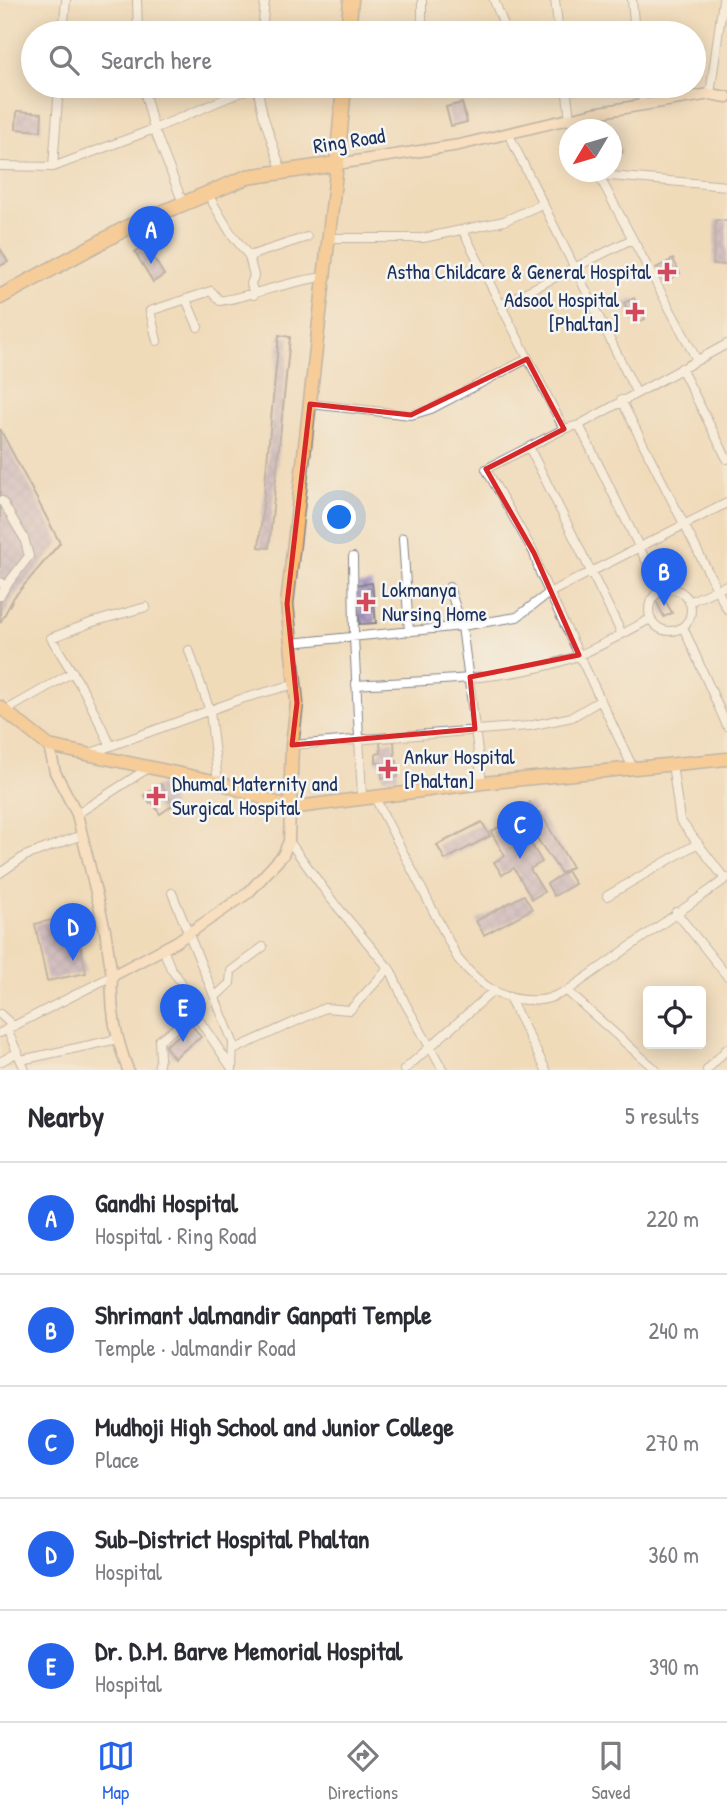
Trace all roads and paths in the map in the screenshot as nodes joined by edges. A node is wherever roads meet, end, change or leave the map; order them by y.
1 (66, 0) edge
2 (137, 0) edge
3 (265, 0) edge
4 (351, 0) edge
5 (422, 0) edge
6 (494, 0) edge
7 (555, 0) edge
8 (632, 0) edge
9 (723, 0) edge
10 (64, 21) edge
11 (138, 21) edge
12 (263, 21) edge
13 (349, 21) edge
14 (422, 21) edge
15 (502, 21) edge
16 (558, 21) edge
17 (634, 21) edge
18 (710, 94) junction
19 (706, 95) edge
20 (727, 97) edge
21 (58, 98) edge
22 (146, 98) edge
23 (228, 98) edge
24 (259, 98) edge
25 (343, 98) edge
26 (568, 98) edge
27 (642, 98) edge
28 (686, 98) edge
29 (643, 105) junction
30 (570, 118) junction
31 (154, 129) junction
32 (508, 133) junction
33 (337, 164) junction
34 (0, 166) edge
35 (53, 167) junction
36 (282, 172) junction
37 (622, 175) edge
38 (603, 182) edge
39 (727, 186) edge
40 (207, 193) junction
41 (183, 203) junction
42 (542, 204) junction
43 (463, 231) junction
44 (307, 237) dead end
45 (329, 238) junction
46 (632, 239) junction
47 (248, 256) junction
48 (575, 268) junction
49 (324, 277) junction
50 (254, 295) junction
51 (0, 297) edge
52 (186, 299) junction
53 (502, 304) junction
54 (198, 327) dead end
55 (157, 341) dead end
56 (726, 347) edge
57 (527, 359) junction
58 (697, 360) junction
59 (681, 368) junction
60 (636, 392) junction
61 (621, 400) junction
62 (310, 404) junction
63 (579, 425) junction
64 (564, 429) junction
65 (528, 447) junction
66 (727, 459) edge
67 (1, 499) edge
68 (727, 503) edge
69 (685, 525) junction
70 (402, 538) dead end
71 (640, 549) junction
72 (353, 557) dead end
73 (591, 573) junction
74 (3, 584) edge
75 (727, 585) edge
76 (449, 587) dead end
77 (718, 590) junction
78 (661, 591) junction
79 (549, 593) junction
80 (0, 596) edge
81 (689, 602) junction
82 (146, 607) dead end
83 (727, 609) edge
84 (650, 619) junction
85 (462, 626) junction
86 (683, 627) junction
87 (409, 632) junction
88 (622, 634) junction
89 (354, 637) junction
90 (291, 643) junction
91 (189, 650) dead end
92 (579, 655) junction
93 (73, 672) junction
94 (470, 677) junction
95 (295, 684) junction
96 (356, 685) junction
97 (600, 700) junction
98 (2, 709) edge
99 (210, 711) junction
100 (727, 726) edge
101 (475, 729) junction
102 (359, 740) junction
103 (292, 745) junction
104 (49, 746) junction
105 (111, 746) junction
106 (88, 754) junction
107 (727, 760) edge
108 (672, 764) junction
109 (150, 767) junction
110 (633, 768) junction
111 (218, 782) junction
112 (482, 783) junction
113 (368, 796) junction
114 (290, 808) junction
115 (77, 814) junction
116 (82, 835) junction
117 (289, 841) junction
118 (698, 843) junction
119 (0, 873) edge
120 (726, 878) edge
121 (173, 893) dead end
122 (607, 896) dead end
123 (676, 912) junction
124 (188, 934) junction
125 (263, 947) dead end
126 (163, 949) junction
127 (389, 968) junction
128 (112, 976) junction
129 (727, 976) edge
130 (493, 991) junction
131 (567, 991) junction
132 (215, 997) junction
133 (509, 997) junction
134 (0, 1014) edge
135 (196, 1014) junction
136 (7, 1029) edge
137 (118, 1039) junction
138 (430, 1047) junction
139 (727, 1049) edge
140 (233, 1050) junction
141 (19, 1056) junction
142 (0, 1062) edge
143 (233, 1069) edge
144 (25, 1070) edge
145 (128, 1070) edge
146 (158, 1070) edge
147 (404, 1070) edge
148 (443, 1070) edge
149 (546, 1070) edge
150 (656, 1070) edge
151 (707, 1070) edge

1 - 10 street
2 - 11 street
3 - 12 street
4 - 13 highway
5 - 14 street
6 - 15 street
7 - 16 street
8 - 17 street
9 - 18 street
18 - 19 street, Ring Road
18 - 20 street, Ring Road
21 - 35 street
22 - 31 street
23 - 31 street
24 - 36 street
25 - 33 highway
26 - 30 street
27 - 29 street
28 - 29 street, Ring Road
29 - 30 street, Ring Road
30 - 32 street, Ring Road
31 - 35 street
31 - 41 street
32 - 33 street, Ring Road
32 - 42 street
33 - 36 highway, Ring Road
33 - 45 main road
34 - 35 street
36 - 40 highway, Ring Road
37 - 39 street
38 - 46 street
40 - 41 highway, Ring Road
40 - 47 street
41 - 51 highway, Ring Road
42 - 43 street
42 - 48 street
43 - 45 street
43 - 53 street
44 - 47 street
45 - 49 main road
46 - 48 street
46 - 58 street
47 - 50 street
48 - 53 street
48 - 60 street
49 - 50 street
49 - 62 main road
50 - 52 street
52 - 54 street
52 - 55 street
53 - 57 street
56 - 58 street
57 - 62 street
57 - 64 street
58 - 59 street
59 - 60 street
59 - 66 street
60 - 61 street
61 - 63 street
61 - 69 street
62 - 90 main road
63 - 64 street
63 - 71 street
64 - 65 street
65 - 73 street
65 - 79 street
67 - 74 street
68 - 69 street
69 - 71 street
69 - 77 street
70 - 87 street
71 - 73 street
71 - 78 street
72 - 89 street
73 - 79 street
73 - 88 street
74 - 80 street
75 - 77 street
76 - 85 street
77 - 81 street
77 - 83 street
78 - 81 street
78 - 84 street
79 - 85 street
79 - 92 street
81 - 86 street
82 - 93 street
84 - 86 street
84 - 88 street
85 - 87 street
85 - 94 street
86 - 100 street
87 - 89 street
88 - 92 street
89 - 90 street
89 - 96 street
90 - 95 main road
91 - 99 street
92 - 94 street
92 - 97 street
93 - 98 street
93 - 105 street
94 - 96 street
94 - 101 street
95 - 99 street
95 - 103 main road
96 - 102 street
97 - 101 street
97 - 110 street
98 - 104 main road
99 - 105 street
99 - 111 street
101 - 102 street
101 - 112 street
102 - 103 street
102 - 113 street
103 - 114 main road
104 - 106 main road
104 - 115 street
105 - 106 street
106 - 109 main road
107 - 108 main road
108 - 110 main road
108 - 118 street
109 - 111 main road
109 - 115 street
110 - 112 main road
111 - 114 main road
112 - 113 main road
113 - 114 main road
113 - 130 street
114 - 117 street
115 - 116 street
116 - 119 street
116 - 128 street
117 - 124 street
117 - 127 street
118 - 120 street
118 - 122 street
120 - 123 street
121 - 124 street
123 - 129 street
123 - 131 street
124 - 126 street
124 - 132 street
125 - 132 street
126 - 128 street
126 - 135 street
127 - 138 street
127 - 140 street
128 - 136 street
128 - 137 street
130 - 133 street
130 - 138 street
131 - 133 street
131 - 150 street
132 - 140 street
133 - 149 street
134 - 136 street
135 - 143 street
135 - 146 street
136 - 141 street
137 - 141 street
137 - 145 street
138 - 147 street
138 - 148 street
139 - 151 street
140 - 143 street
141 - 142 street
141 - 144 street

